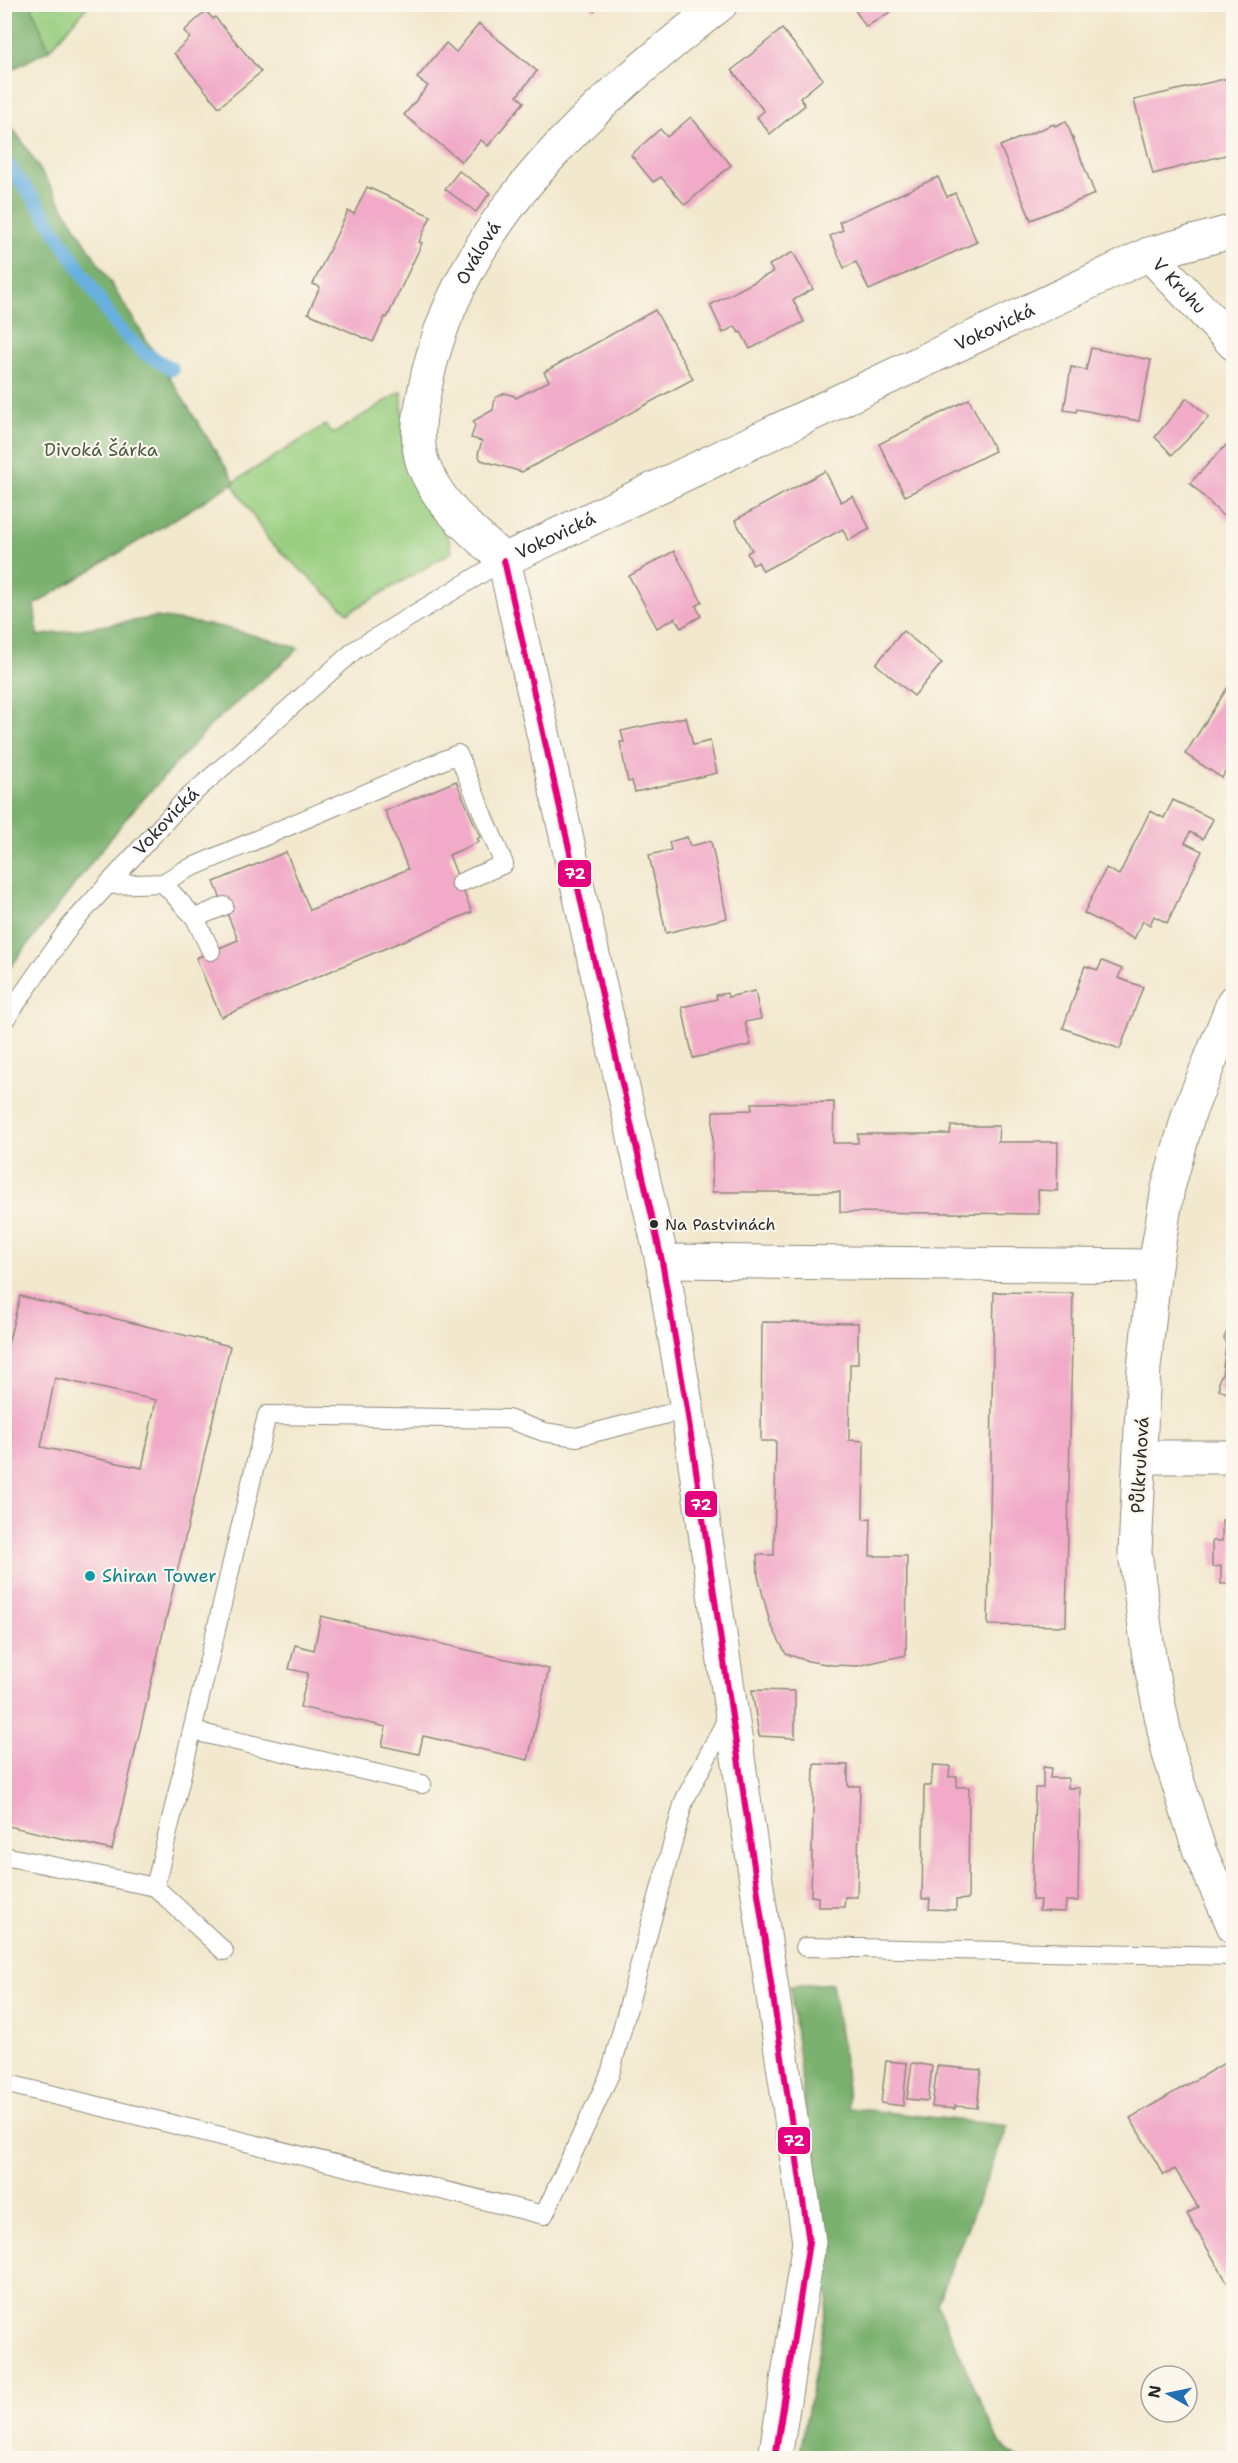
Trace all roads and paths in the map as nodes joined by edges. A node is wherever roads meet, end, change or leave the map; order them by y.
1 (721, 4) edge
2 (1233, 231) edge
3 (1149, 254) junction
4 (1233, 344) edge
5 (504, 560) junction
6 (163, 883) junction
7 (460, 883) dead end
8 (107, 885) junction
9 (224, 906) dead end
10 (195, 918) junction
11 (212, 951) dead end
12 (1233, 1001) edge
13 (4, 1021) edge
14 (663, 1261) junction
15 (1155, 1266) junction
16 (687, 1409) junction
17 (1140, 1456) junction
18 (1233, 1457) edge
19 (731, 1712) junction
20 (193, 1731) junction
21 (422, 1785) dead end
22 (4, 1856) edge
23 (155, 1887) junction
24 (1233, 1927) edge
25 (805, 1947) dead end
26 (224, 1951) dead end
27 (1233, 1956) edge
28 (4, 2083) edge
29 (775, 2458) edge

1 - 5 street, Oválová
2 - 3 street, Vokovická
3 - 4 street, V Kruhu
3 - 5 street, Vokovická
5 - 8 lane, Vokovická
5 - 14 street
6 - 7 lane
6 - 8 lane
6 - 10 lane
8 - 13 lane, Vokovická
9 - 10 lane
10 - 11 lane
12 - 15 street, Půlkruhová
14 - 15 street
14 - 16 street
15 - 17 street, Půlkruhová
16 - 19 street
16 - 20 lane
17 - 18 street
17 - 24 street, Půlkruhová
19 - 28 lane
19 - 29 street
20 - 21 lane
20 - 23 lane
22 - 23 lane
23 - 26 lane
25 - 27 lane

